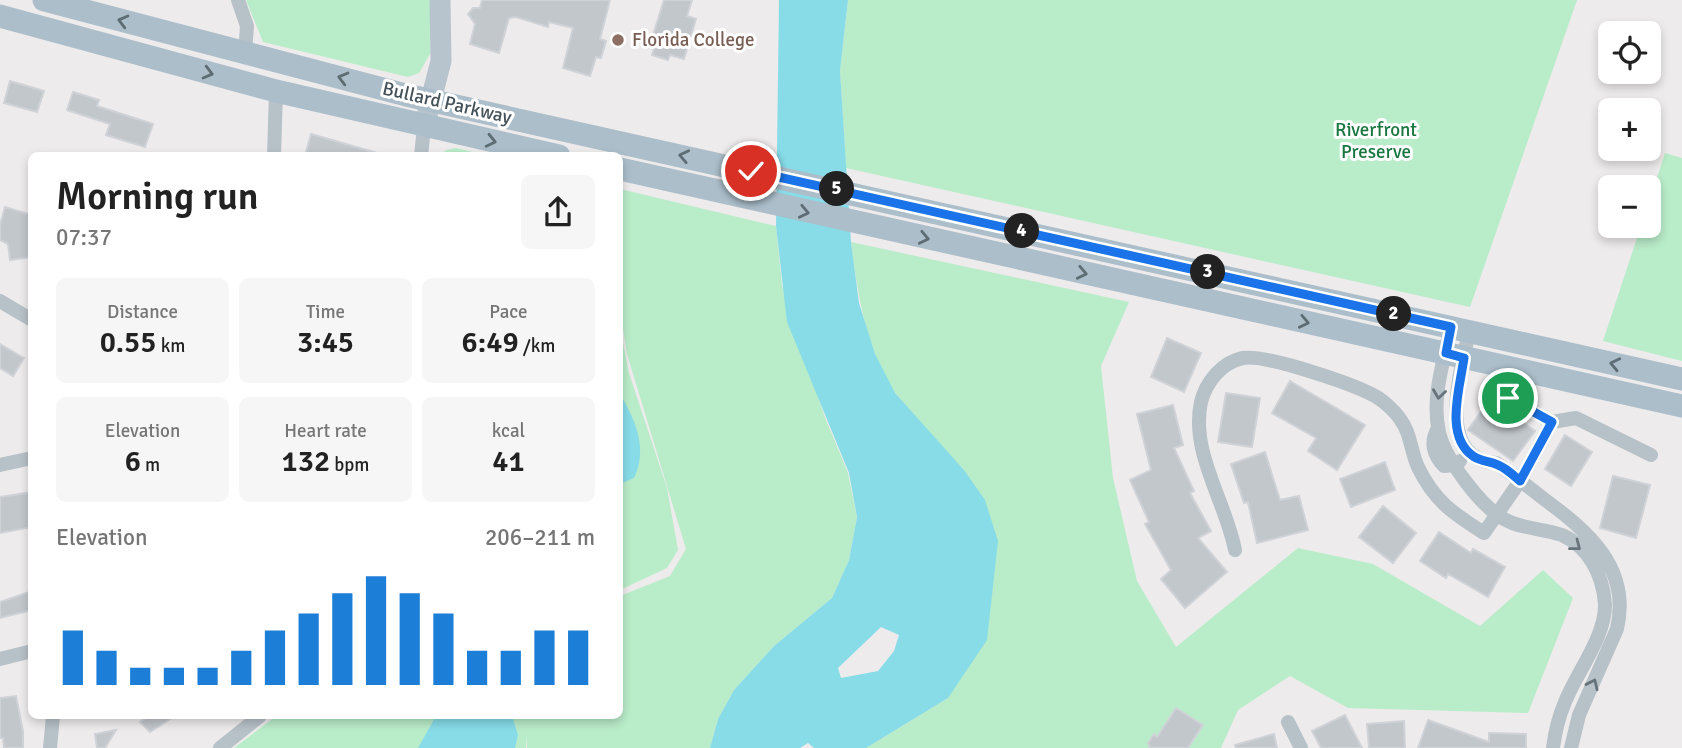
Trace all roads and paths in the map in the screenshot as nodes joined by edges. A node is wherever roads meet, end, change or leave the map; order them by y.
1 (44, 0) edge
2 (238, 0) edge
3 (440, 0) edge
4 (0, 16) edge
5 (245, 53) junction
6 (276, 91) junction
7 (431, 100) junction
8 (424, 127) junction
9 (274, 152) edge
10 (421, 152) edge
11 (540, 152) edge
12 (623, 171) edge
13 (0, 301) edge
14 (28, 318) edge
15 (1460, 329) junction
16 (1455, 356) junction
17 (1682, 379) edge
18 (1508, 398) dead end
19 (1682, 406) edge
20 (1552, 422) junction
21 (1468, 452) junction
22 (1651, 455) dead end
23 (28, 459) edge
24 (0, 465) edge
25 (1455, 466) junction
26 (1520, 481) junction
27 (1497, 515) junction
28 (1235, 550) dead end
29 (28, 652) edge
30 (0, 659) edge
31 (53, 719) edge
32 (256, 719) edge
33 (1287, 722) dead end
34 (50, 748) edge
35 (220, 748) edge
36 (1301, 748) edge
37 (1553, 748) edge
38 (1571, 748) edge

5 -> 1 main road, Bullard Parkway
2 - 5 street
3 - 7 street
4 -> 6 main road, Bullard Parkway
7 -> 5 main road, Bullard Parkway
6 - 8 main road, Bullard Parkway
6 - 9 street
7 - 8 street
15 -> 7 main road, Bullard Parkway
8 - 10 street
8 -> 11 main road, Bullard Parkway
12 -> 16 main road
13 - 14 street
15 - 16 street
17 -> 15 main road, Bullard Parkway
16 - 19 main road
16 - 21 street
16 -> 25 street
18 - 20 street
20 - 22 street
20 - 26 street
21 - 25 street
21 - 26 street
23 - 24 street
25 - 27 street
26 - 27 street
38 -> 26 street
27 - 28 street
27 -> 37 street
29 - 30 street
31 - 34 street
32 - 35 street
33 - 36 street

